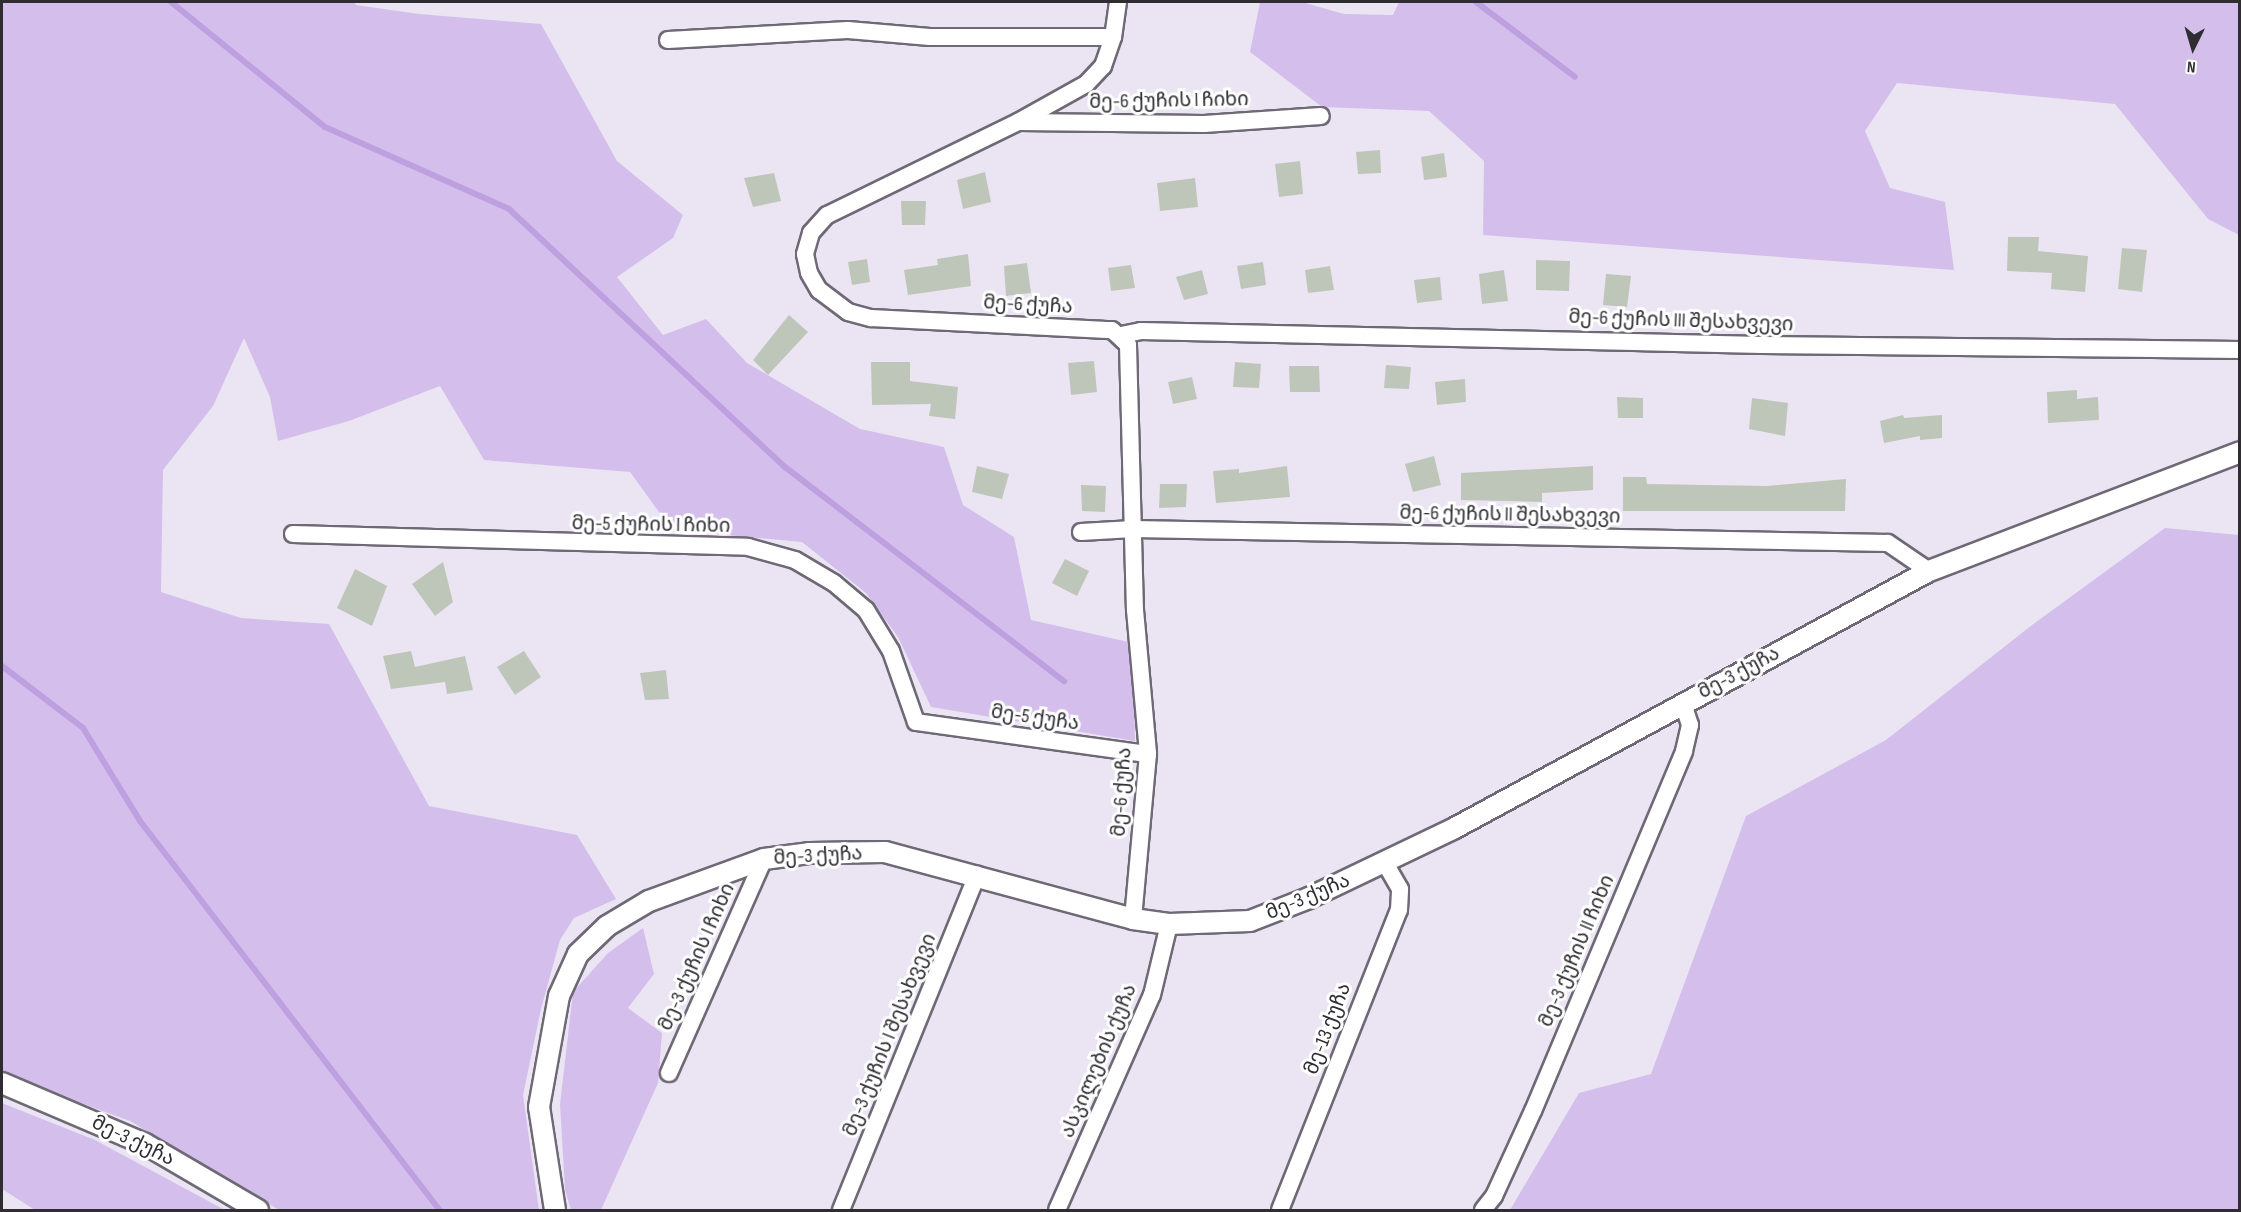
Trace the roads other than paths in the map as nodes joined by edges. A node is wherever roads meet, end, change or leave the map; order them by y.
1 (1118, 2) edge
2 (1113, 37) junction
3 (668, 40) dead end
4 (1321, 116) dead end
5 (1018, 122) junction
6 (1121, 334) junction
7 (2240, 350) edge
8 (2240, 452) edge
9 (1133, 529) junction
10 (1081, 532) dead end
11 (293, 534) dead end
12 (1929, 571) junction
13 (1683, 703) junction
14 (916, 722) joint
15 (1148, 754) junction
16 (764, 859) junction
17 (1385, 863) junction
18 (977, 875) junction
19 (1133, 919) junction
20 (1169, 924) junction
21 (669, 1073) dead end
22 (2, 1083) edge
23 (258, 1210) edge
24 (555, 1210) edge
25 (841, 1210) edge
26 (1057, 1210) edge
27 (1280, 1210) edge
28 (1483, 1210) edge

1 - 2 street, მე-6 ქუჩა
2 - 3 street
2 - 5 street, მე-6 ქუჩა
4 - 5 street, მე-6 ქუჩის I ჩიხი
5 - 6 street, მე-6 ქუჩა
6 - 7 street, მე-6 ქუჩის III შესახვევი
6 - 9 street, მე-6 ქუჩა
8 - 12 street, მე-3 ქუჩა
9 - 10 street, მე-6 ქუჩის II შესახვევი
9 - 12 street, მე-6 ქუჩის II შესახვევი
9 - 15 street, მე-6 ქუჩა
11 - 14 street, მე-5 ქუჩის I ჩიხი
12 - 13 street, მე-3 ქუჩა
13 - 17 street, მე-3 ქუჩა
13 - 28 street, მე-3 ქუჩის II ჩიხი
14 - 15 street, მე-5 ქუჩა
15 - 19 street, მე-6 ქუჩა
16 - 18 street, მე-3 ქუჩა
16 - 21 street, მე-3 ქუჩის I ჩიხი
16 - 24 street, მე-3 ქუჩა
17 - 20 street, მე-3 ქუჩა
17 - 27 street, მე-13 ქუჩა
18 - 19 street, მე-3 ქუჩა
18 - 25 street, მე-3 ქუჩის I შესახვევი
19 - 20 street, მე-3 ქუჩა
20 - 26 street, ასკილების ქუჩა
22 - 23 street, მე-3 ქუჩა

